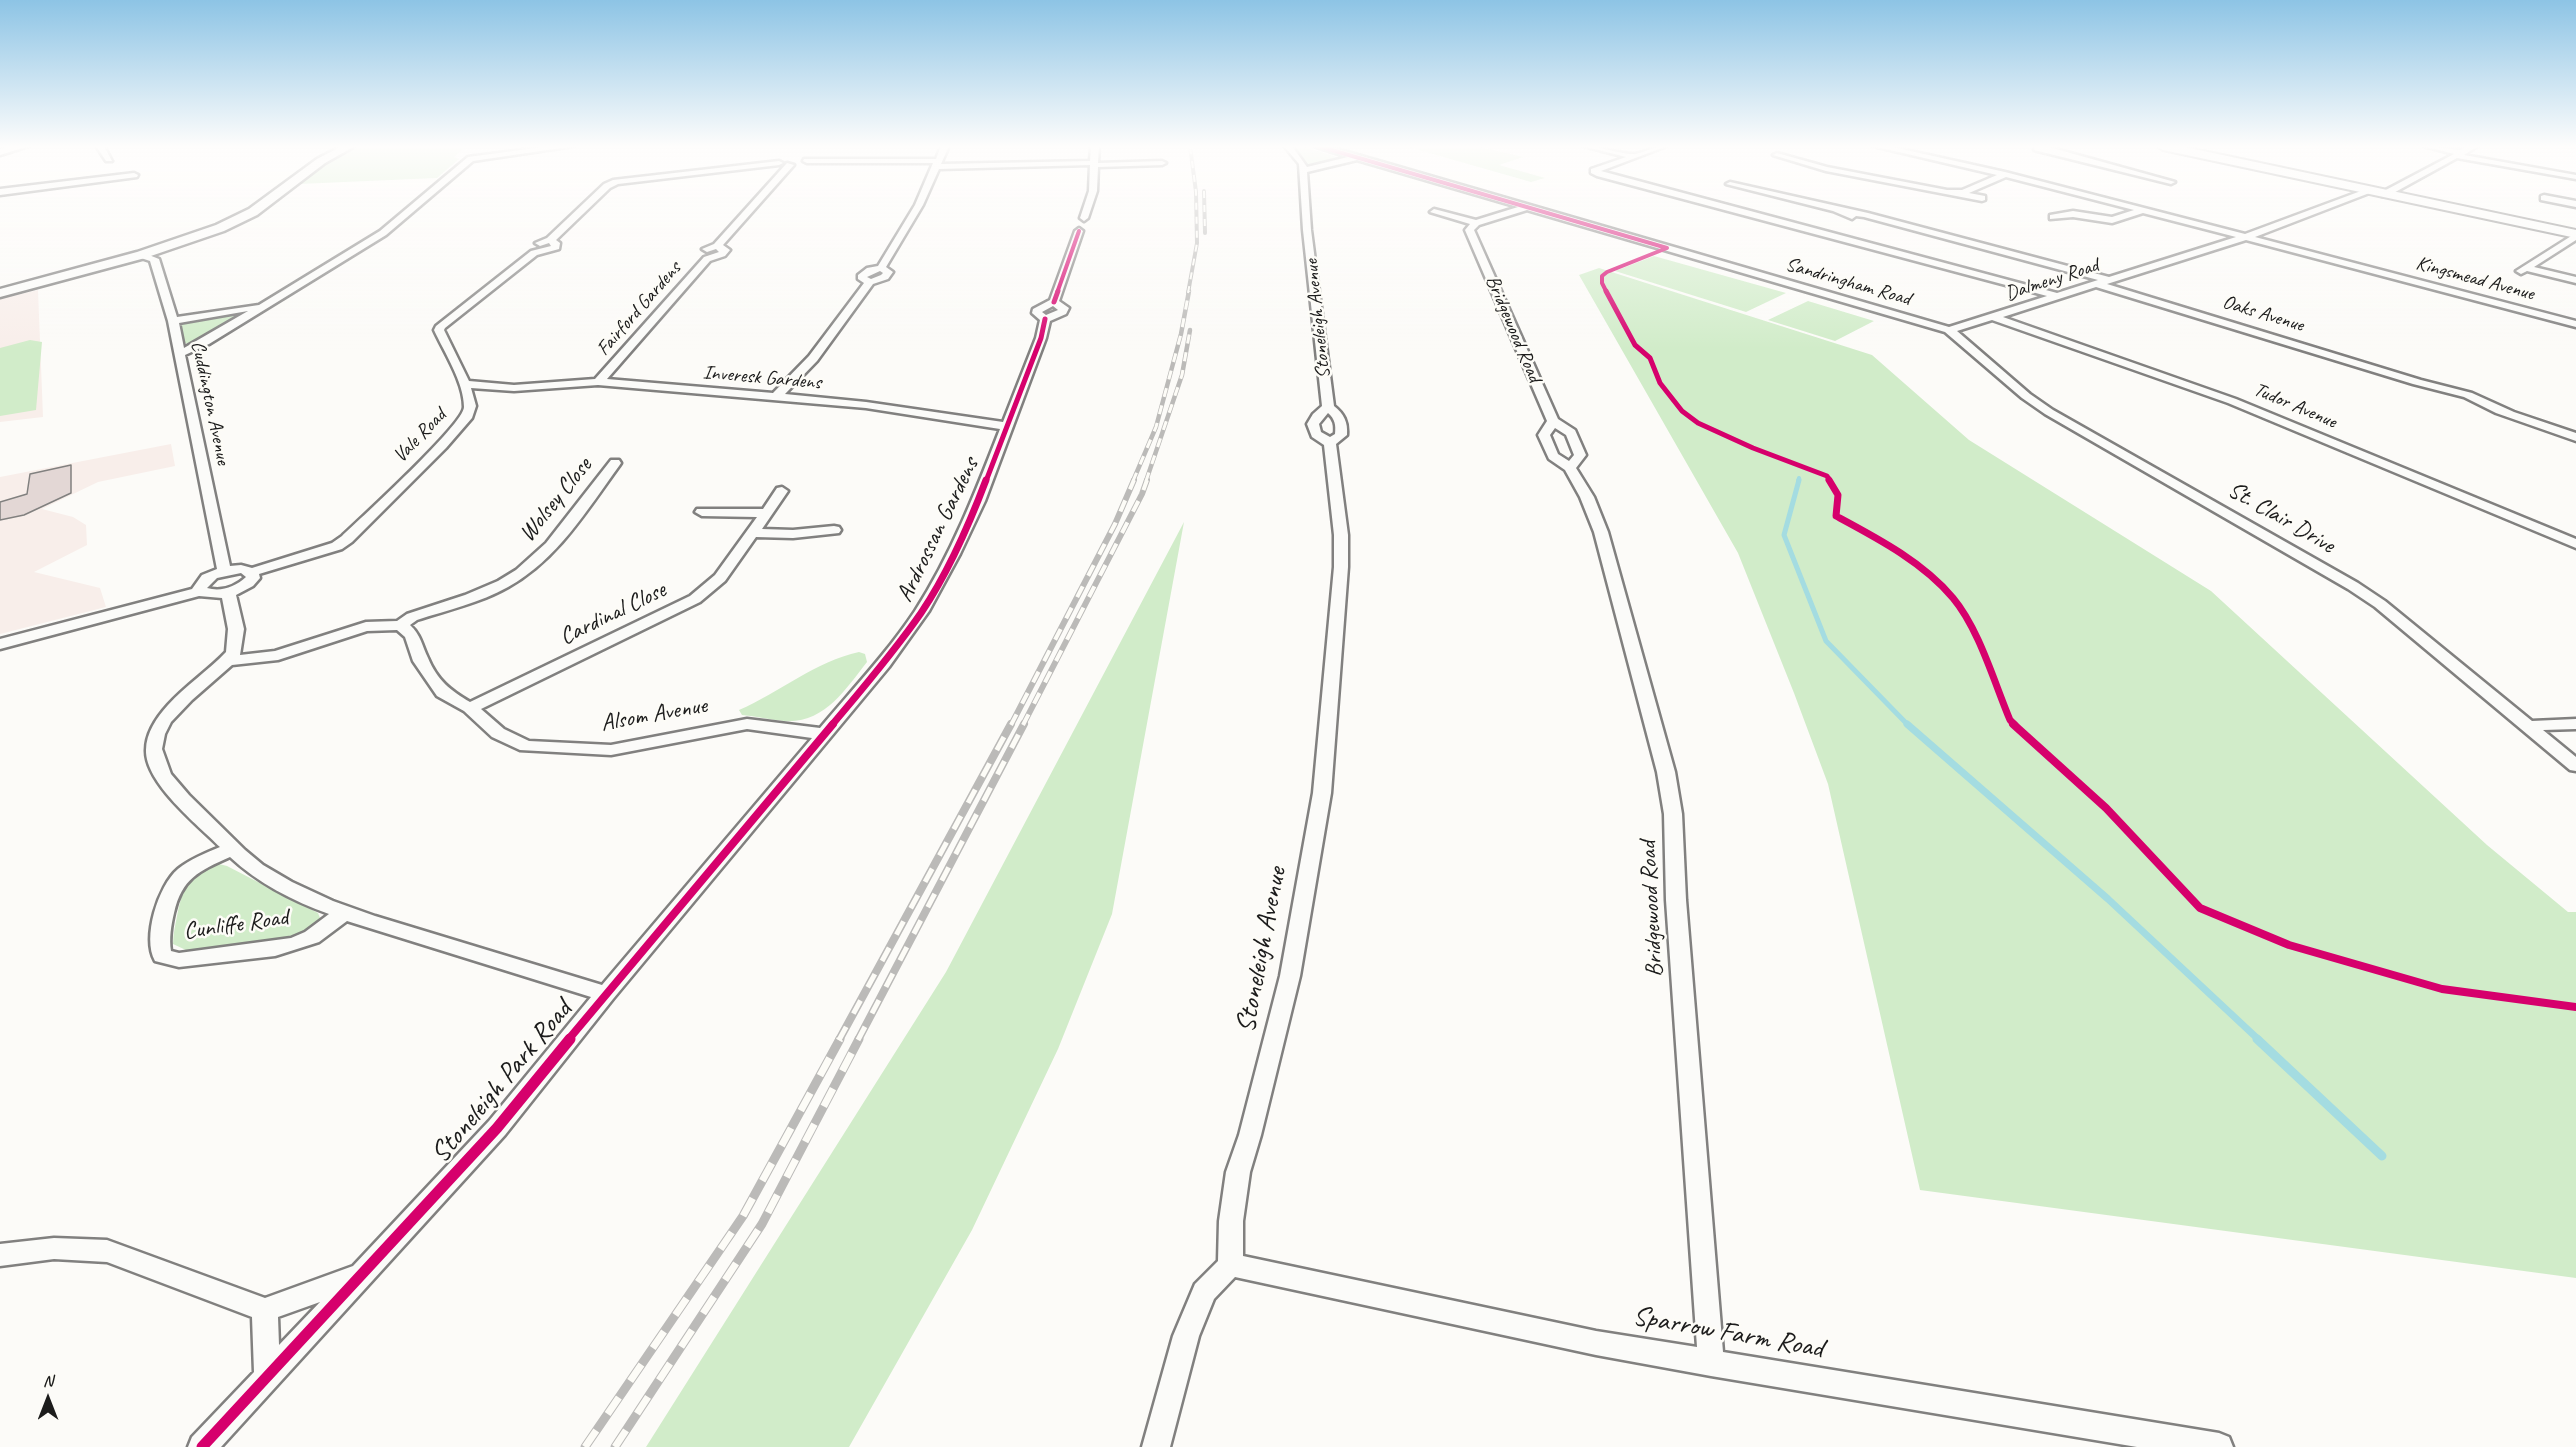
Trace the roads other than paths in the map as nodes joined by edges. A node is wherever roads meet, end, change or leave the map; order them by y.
1 (248, 214) edge
2 (405, 214) edge
3 (578, 214) edge
4 (746, 214) edge
5 (915, 214) edge
6 (1085, 214) edge
7 (1306, 214) edge
8 (1438, 214) edge
9 (1506, 214) edge
10 (1548, 214) edge
11 (1741, 214) edge
12 (1847, 214) edge
13 (2133, 214) edge
14 (2157, 214) edge
15 (2307, 214) edge
16 (2476, 214) edge
17 (2053, 217) dead end
18 (1476, 223) junction
19 (2576, 235) edge
20 (2246, 237) junction
21 (141, 255) junction
22 (2110, 280) junction
23 (2576, 280) edge
24 (2097, 284) junction
25 (0, 294) edge
26 (2057, 296) junction
27 (264, 306) junction
28 (1995, 317) junction
29 (173, 321) junction
30 (2576, 324) edge
31 (1949, 330) junction
32 (179, 354) junction
33 (598, 382) junction
34 (464, 383) junction
35 (514, 388) junction
36 (775, 397) junction
37 (470, 406) junction
38 (1328, 407) junction
39 (1553, 421) junction
40 (1006, 426) junction
41 (2576, 437) edge
42 (1330, 443) junction
43 (615, 463) dead end
44 (1570, 468) junction
45 (782, 491) dead end
46 (702, 512) dead end
47 (766, 513) junction
48 (834, 530) dead end
49 (754, 533) junction
50 (2576, 544) edge
51 (224, 571) junction
52 (252, 572) junction
53 (200, 591) junction
54 (228, 592) junction
55 (401, 625) junction
56 (0, 644) edge
57 (229, 660) junction
58 (470, 708) junction
59 (2576, 724) edge
60 (2527, 726) junction
61 (824, 734) junction
62 (2576, 766) edge
63 (233, 849) junction
64 (346, 912) junction
65 (606, 994) junction
66 (0, 1255) edge
67 (1230, 1265) junction
68 (359, 1275) junction
69 (265, 1310) junction
70 (1711, 1363) junction
71 (267, 1376) junction
72 (202, 1447) edge
73 (1156, 1447) edge
74 (2219, 1447) edge

1 - 21 street
2 - 27 street
3 - 34 street, Vale Road
4 - 33 street, Fairford Gardens
5 - 36 street
6 - 40 street, Ardrossan Gardens
7 - 38 street, Stoneleigh Avenue
8 - 18 street
9 - 18 street
10 - 31 street, Sandringham Road
11 - 26 street
12 - 22 street
13 - 17 street
14 - 20 street, Kingsmead Avenue
15 - 20 street, Dalmeny Road
16 - 19 main road
18 - 39 street, Bridgewood Road
19 - 23 street
20 - 22 street, Dalmeny Road
20 - 30 street, Kingsmead Avenue
21 - 25 street
21 - 29 street, Cuddington Avenue
22 - 24 street, Dalmeny Road
24 - 26 street, Dalmeny Road
24 - 41 street, Oaks Avenue
26 - 28 street, Dalmeny Road
27 - 29 street
27 - 32 street
28 - 31 street, Dalmeny Road
28 - 50 street, Tudor Avenue
29 - 32 street, Cuddington Avenue
31 - 60 street, St. Clair Drive
32 - 51 street, Cuddington Avenue
33 - 35 street, Inveresk Gardens
33 - 36 street, Inveresk Gardens
34 - 35 street, Inveresk Gardens
34 - 37 street, Vale Road
35 - 37 street, Inveresk Gardens
36 - 40 street, Inveresk Gardens
37 - 52 street, Vale Road
38 - 42 street, Stoneleigh Avenue
38 - 42 street, Stoneleigh Avenue
39 - 44 street, Bridgewood Road
39 - 44 street, Bridgewood Road
40 - 61 street, Ardrossan Gardens
42 - 67 street, Stoneleigh Avenue
43 - 55 street, Wolsey Close
44 - 70 street, Bridgewood Road
45 - 47 street, Cardinal Close
46 - 47 street
47 - 49 street, Cardinal Close
48 - 49 street
49 - 58 street, Cardinal Close
51 - 52 street, Vale Road
51 - 53 street
52 - 54 street, Vale Road
53 - 54 street
53 - 56 street
54 - 57 street
55 - 57 street
55 - 58 street, Alsom Avenue
57 - 63 street, Cunliffe Road
58 - 61 street, Alsom Avenue
59 - 60 street
60 - 62 street, St. Clair Drive
61 - 65 street, Stoneleigh Park Road
63 - 64 street, Cunliffe Road
63 - 64 street, Cunliffe Road
64 - 65 street, Cunliffe Road
65 - 68 street, Stoneleigh Park Road
66 - 69 street
67 - 70 street, Sparrow Farm Road
67 - 73 street
68 - 69 street
68 - 71 street, Stoneleigh Park Road
69 - 71 street
70 - 74 street, Sparrow Farm Road
71 - 72 street, Stoneleigh Park Road

